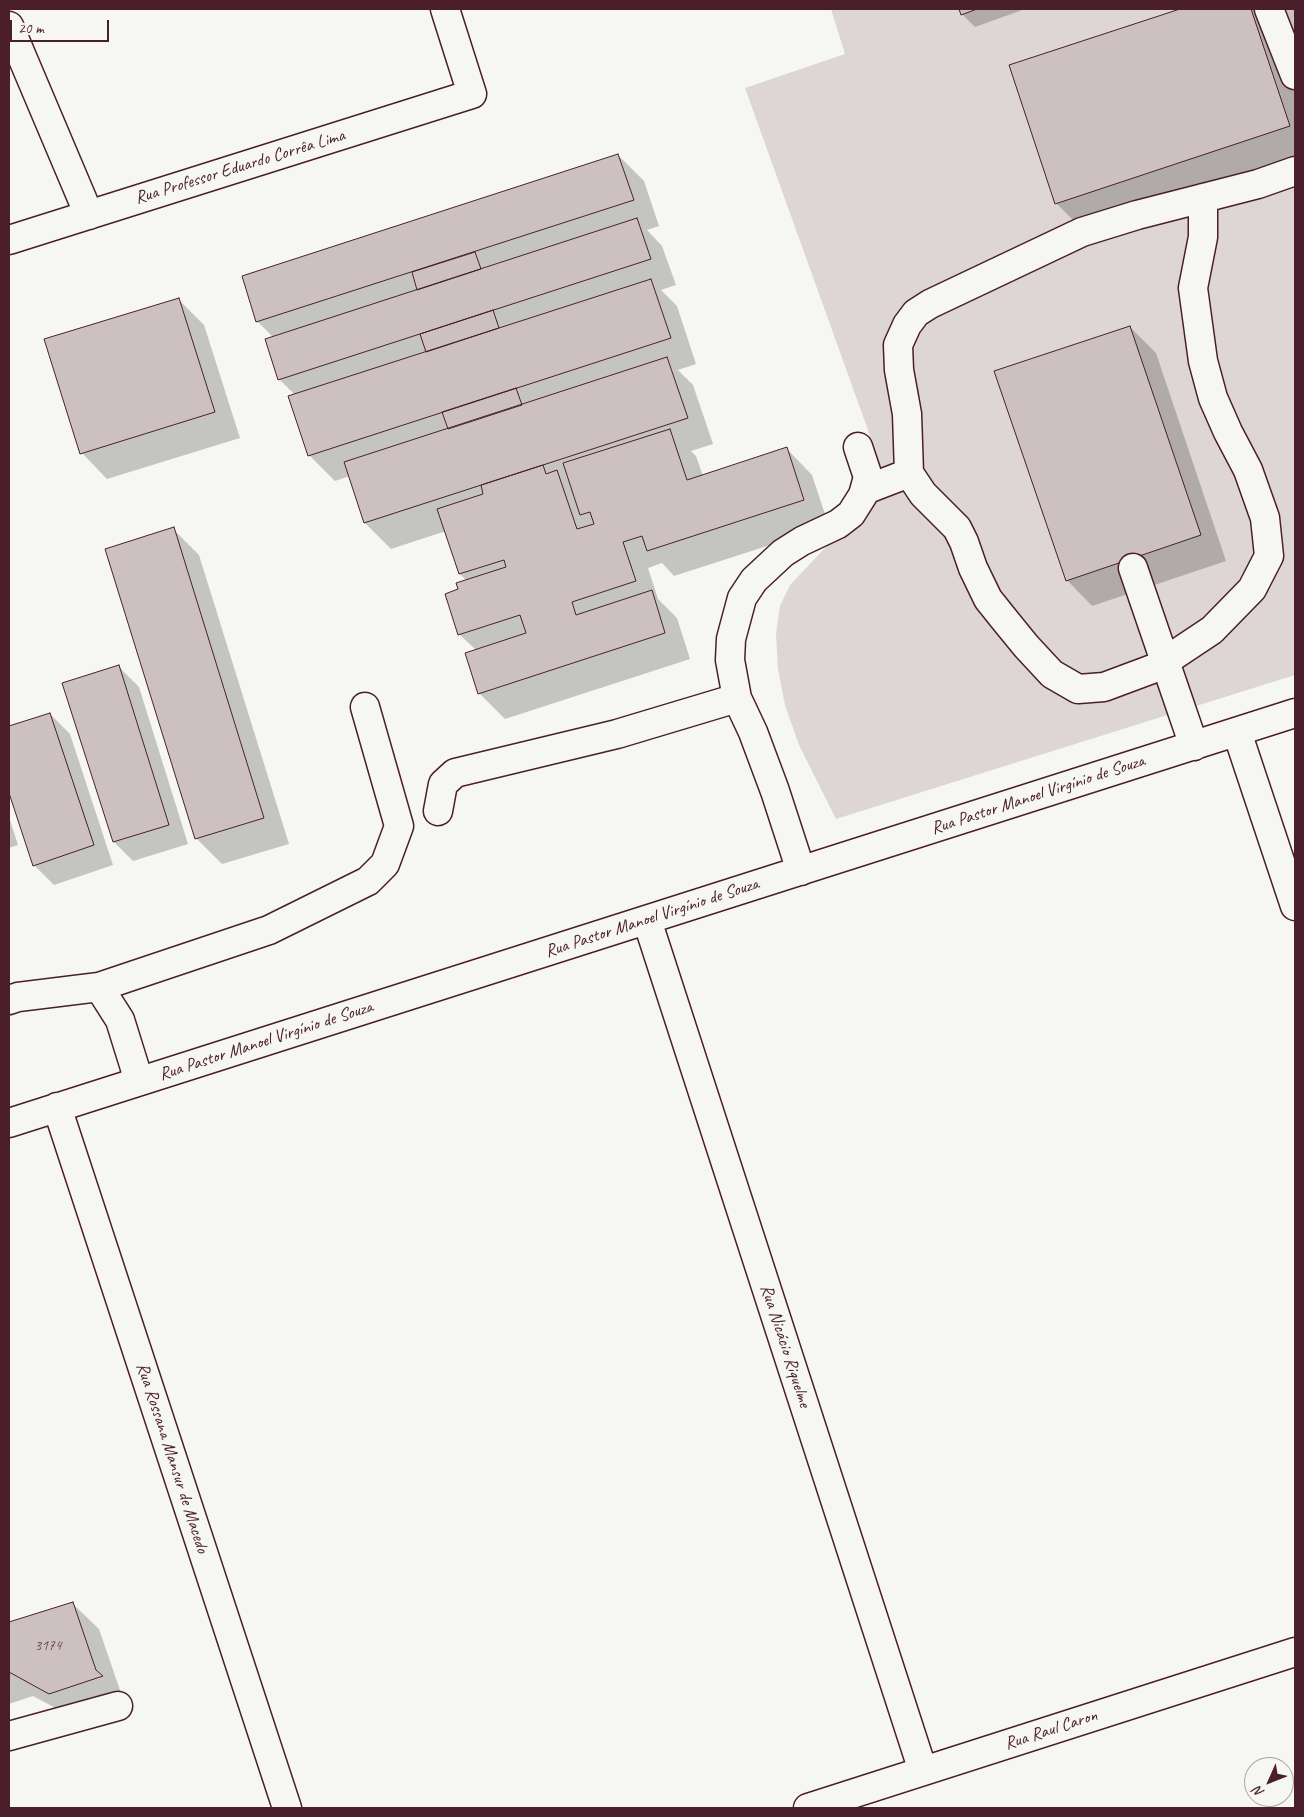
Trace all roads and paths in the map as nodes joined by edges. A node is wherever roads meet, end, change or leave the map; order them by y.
1 (445, 9) edge
2 (1269, 9) edge
3 (9, 26) edge
4 (1295, 75) edge
5 (1295, 171) edge
6 (1203, 198) junction
7 (89, 215) junction
8 (9, 240) edge
9 (858, 447) dead end
10 (909, 473) junction
11 (864, 490) junction
12 (1133, 568) dead end
13 (1166, 661) junction
14 (737, 698) junction
15 (366, 707) dead end
16 (1295, 713) edge
17 (1237, 732) junction
18 (1194, 746) junction
19 (438, 811) dead end
20 (801, 870) junction
21 (1295, 906) edge
22 (647, 920) junction
23 (99, 987) junction
24 (9, 1000) edge
25 (139, 1081) junction
26 (57, 1107) junction
27 (9, 1123) edge
28 (1295, 1652) edge
29 (118, 1706) dead end
30 (9, 1736) edge
31 (923, 1771) junction
32 (287, 1808) edge
33 (808, 1808) edge

1 - 7 street, Rua Professor Eduardo Corrêa Lima
2 - 4 street
3 - 7 street
5 - 6 street
6 - 10 street
6 - 13 street
7 - 8 street, Rua Professor Eduardo Corrêa Lima
9 - 11 street
10 - 11 street
10 - 13 street
11 - 14 street
12 - 13 street
13 - 18 street
14 - 19 street
14 - 20 street
15 - 23 street
16 - 17 street, Rua Pastor Manoel Virgínio de Souza
17 - 18 street, Rua Pastor Manoel Virgínio de Souza
17 - 21 street
18 - 20 street, Rua Pastor Manoel Virgínio de Souza
20 - 22 street, Rua Pastor Manoel Virgínio de Souza
22 - 25 street, Rua Pastor Manoel Virgínio de Souza
22 - 31 street, Rua Nicácio Riquelme
23 - 24 street
23 - 25 street
25 - 26 street, Rua Pastor Manoel Virgínio de Souza
26 - 27 street, Rua Pastor Manoel Virgínio de Souza
26 - 32 street, Rua Rossana Mansur de Macedo
28 - 31 street, Rua Raul Caron
29 - 30 street
31 - 33 street, Rua Raul Caron

